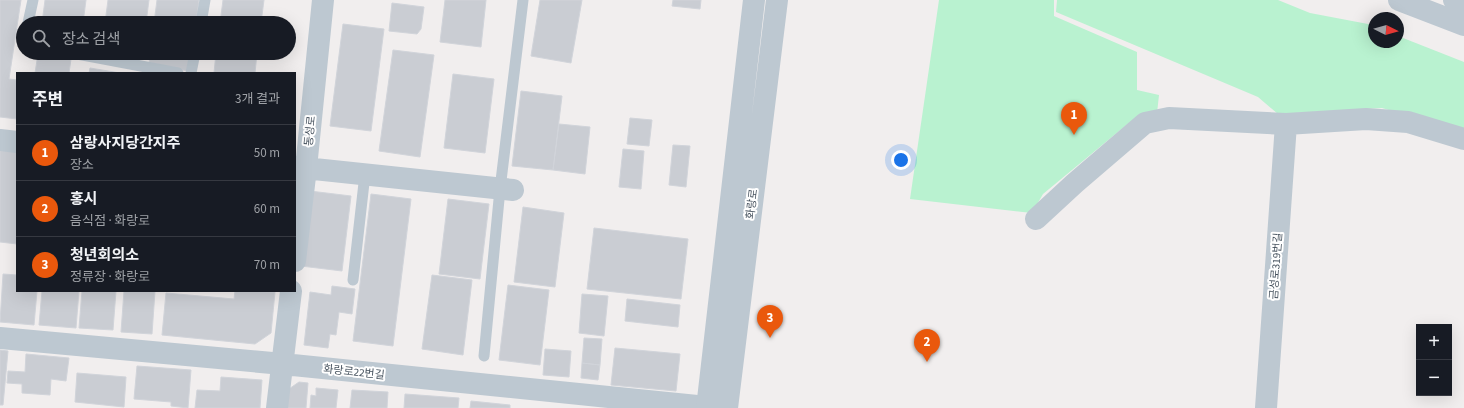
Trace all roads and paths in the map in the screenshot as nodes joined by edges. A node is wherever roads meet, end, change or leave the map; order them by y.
1 (33, 0) edge
2 (205, 0) edge
3 (323, 0) edge
4 (523, 0) edge
5 (754, 0) edge
6 (777, 0) edge
7 (1399, 0) edge
8 (1454, 0) edge
9 (1464, 4) edge
10 (30, 16) edge
11 (202, 16) edge
12 (1464, 25) edge
13 (109, 60) edge
14 (194, 60) edge
15 (173, 72) edge
16 (191, 72) edge
17 (1286, 124) junction
18 (1464, 139) edge
19 (0, 140) edge
20 (16, 142) edge
21 (301, 168) edge
22 (365, 174) junction
23 (507, 189) junction
24 (1036, 219) dead end
25 (296, 246) edge
26 (353, 280) dead end
27 (291, 292) edge
28 (0, 338) edge
29 (484, 356) dead end
30 (282, 364) junction
31 (277, 408) edge
32 (707, 408) edge
33 (712, 408) edge
34 (727, 408) edge
35 (1266, 408) edge

1 - 10 lane
2 - 11 lane
3 - 21 street, 동성로
4 - 23 lane
5 - 32 street, 화랑로
6 - 34 street, 화랑로
7 - 12 street
8 - 9 street
13 - 15 lane
14 - 16 lane
17 - 18 street
17 - 24 street
17 - 35 street, 금성로319번길
19 - 20 street
21 - 22 street
21 - 25 street, 동성로
22 - 23 street
22 - 26 lane
23 - 29 lane
27 - 30 street
28 - 30 street, 화랑로22번길
30 - 31 street
30 - 32 street, 화랑로22번길
32 - 33 street, 화랑로22번길

